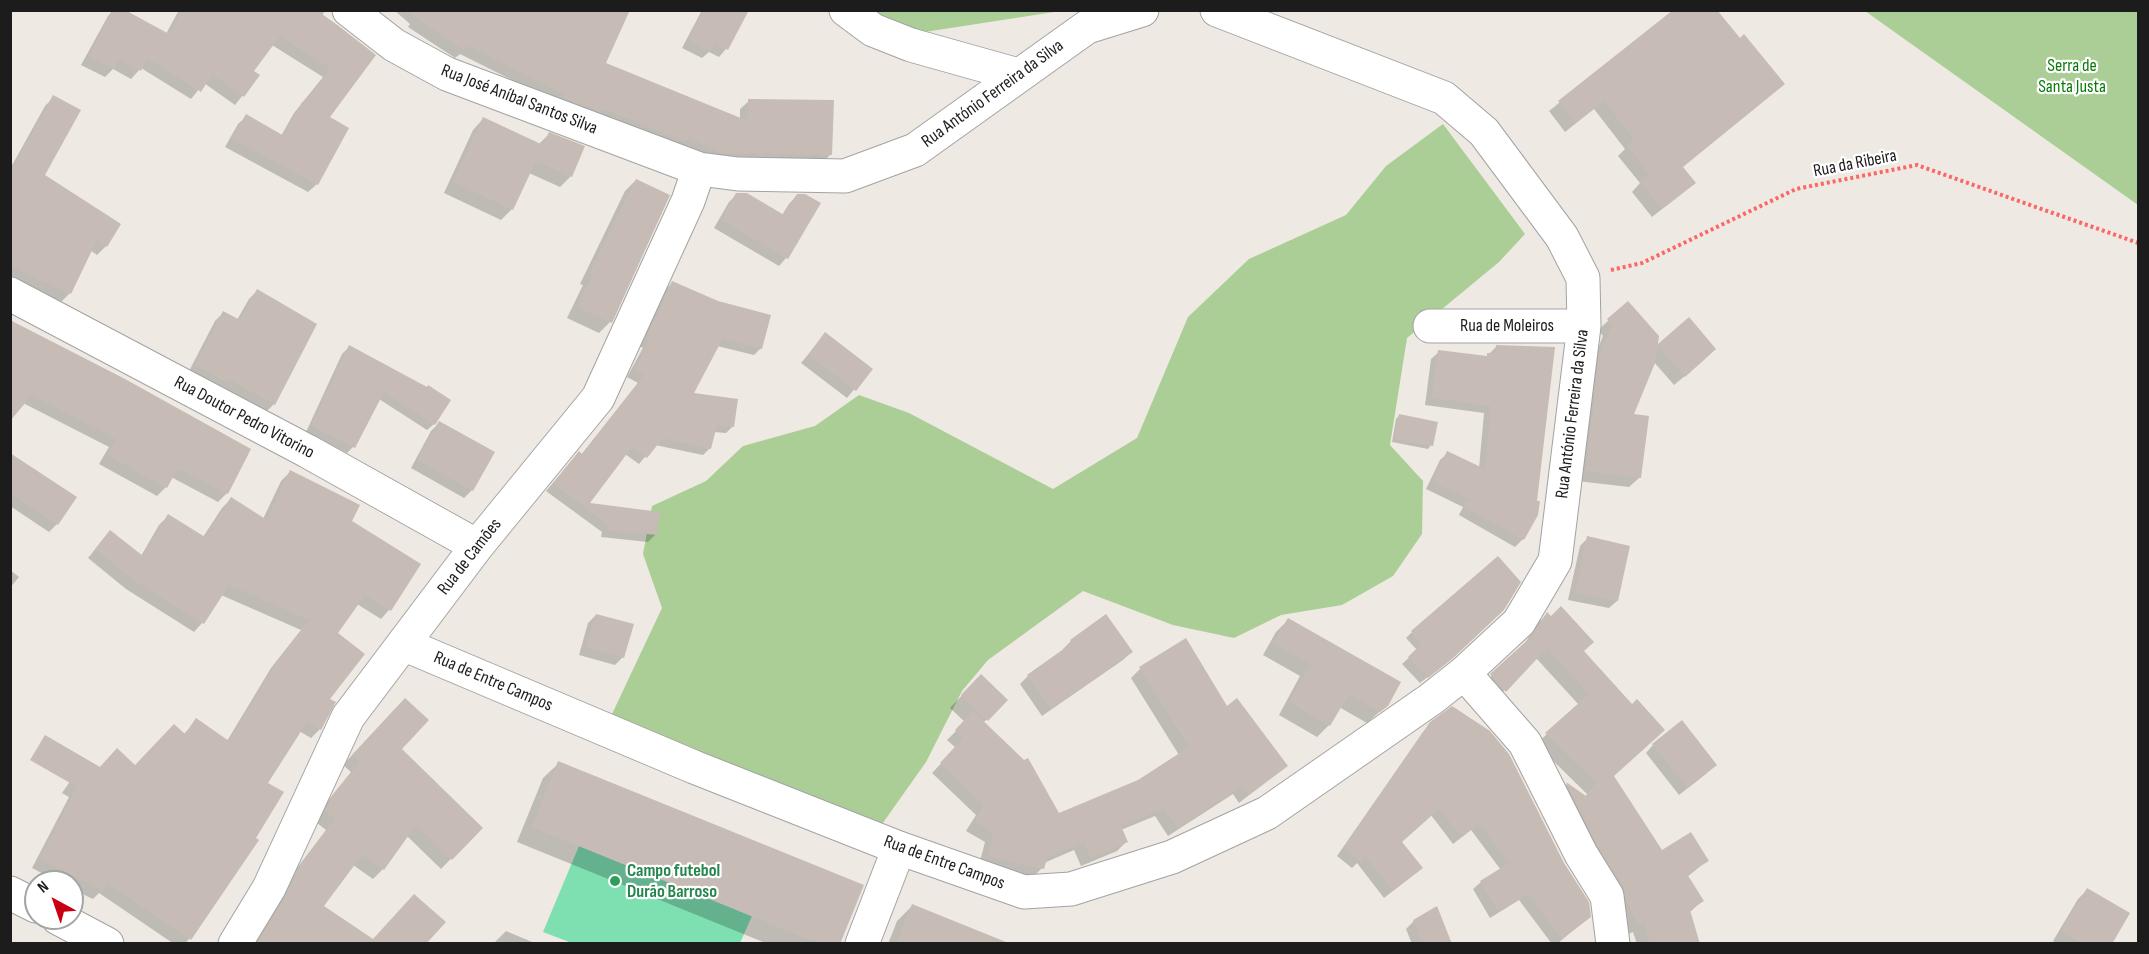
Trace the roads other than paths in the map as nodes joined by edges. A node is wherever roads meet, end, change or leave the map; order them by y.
1 (349, 10) edge
2 (846, 10) edge
3 (1142, 10) edge
4 (1217, 10) edge
5 (1018, 75) junction
6 (699, 169) junction
7 (10, 294) edge
8 (1430, 326) dead end
9 (1584, 326) junction
10 (477, 546) junction
11 (403, 644) junction
12 (1464, 673) junction
13 (898, 848) junction
14 (10, 893) edge
15 (24, 900) edge
16 (81, 930) edge
17 (107, 944) edge
18 (235, 944) edge
19 (862, 944) edge
20 (1613, 944) edge

1 - 6 street, Rua José Aníbal Santos Silva
2 - 5 street
3 - 5 street, Rua António Ferreira da Silva
4 - 9 street, Rua António Ferreira da Silva
5 - 6 street, Rua António Ferreira da Silva
6 - 10 street, Rua de Camões
7 - 10 street, Rua Doutor Pedro Vitorino
8 - 9 street, Rua de Moleiros
9 - 12 street, Rua António Ferreira da Silva
10 - 11 street, Rua de Camões
11 - 13 street, Rua de Entre Campos
11 - 18 street, Rua de Camões
12 - 13 street, Rua de Entre Campos
12 - 20 street
13 - 19 street
14 - 15 street
16 - 17 street

